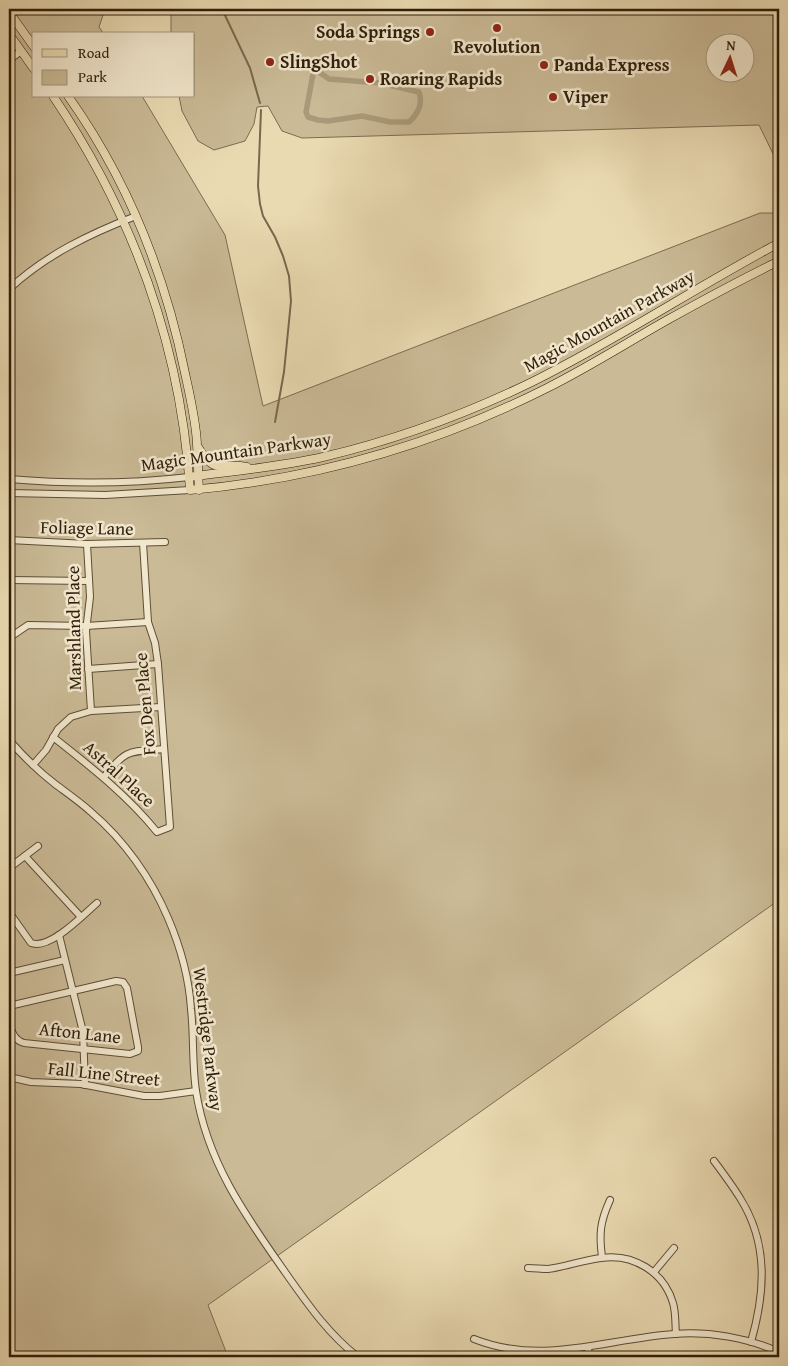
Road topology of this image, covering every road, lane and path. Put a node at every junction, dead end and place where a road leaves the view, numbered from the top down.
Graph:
1 (9, 12) edge
2 (9, 34) edge
3 (32, 44) edge
4 (21, 51) junction
5 (9, 60) edge
6 (32, 66) edge
7 (54, 98) edge
8 (70, 98) edge
9 (136, 216) junction
10 (123, 221) junction
11 (779, 243) edge
12 (779, 261) edge
13 (9, 289) edge
14 (197, 445) junction
15 (253, 468) junction
16 (198, 476) junction
17 (189, 477) junction
18 (9, 479) edge
19 (190, 490) junction
20 (200, 490) junction
21 (9, 493) edge
22 (9, 540) edge
23 (165, 542) dead end
24 (143, 543) junction
25 (87, 544) junction
26 (9, 580) edge
27 (89, 582) junction
28 (148, 622) junction
29 (86, 626) junction
30 (9, 638) edge
31 (158, 664) junction
32 (88, 669) junction
33 (161, 707) junction
34 (91, 711) junction
35 (53, 737) junction
36 (9, 740) edge
37 (164, 749) junction
38 (33, 765) junction
39 (104, 777) junction
40 (164, 829) joint
41 (38, 846) dead end
42 (25, 856) junction
43 (9, 868) edge
44 (97, 903) dead end
45 (9, 912) edge
46 (81, 917) junction
47 (59, 935) junction
48 (65, 960) junction
49 (9, 972) edge
50 (73, 991) junction
51 (9, 1006) edge
52 (9, 1023) edge
53 (85, 1049) junction
54 (9, 1077) edge
55 (84, 1085) junction
56 (196, 1091) junction
57 (714, 1161) dead end
58 (610, 1200) dead end
59 (674, 1248) dead end
60 (602, 1258) junction
61 (528, 1268) dead end
62 (654, 1272) junction
63 (676, 1334) junction
64 (474, 1339) dead end
65 (751, 1342) junction
66 (588, 1347) junction
67 (779, 1352) edge
68 (358, 1357) edge
69 (589, 1357) edge

1 - 3 main road
2 - 4 main road
4 - 5 street
4 - 6 main road
7 - 10 main road
8 - 9 main road
9 - 10 street
9 - 14 main road
10 - 13 street
10 - 17 main road
11 - 15 main road, Magic Mountain Parkway
12 - 20 main road, Magic Mountain Parkway
14 - 15 main road
14 - 16 main road
15 - 16 main road, Magic Mountain Parkway
16 - 17 main road, Magic Mountain Parkway
16 - 20 main road
17 - 18 street, Magic Mountain Parkway
17 - 19 main road
19 - 20 main road, Magic Mountain Parkway
19 - 21 street, Magic Mountain Parkway
22 - 25 street, Foliage Lane
23 - 24 street, Foliage Lane
24 - 25 street, Foliage Lane
24 - 28 street, Fox Den Place
25 - 27 street, Marshland Place
26 - 27 street
27 - 29 street, Marshland Place
28 - 29 street
28 - 31 street, Fox Den Place
29 - 30 street
29 - 32 street, Marshland Place
31 - 32 street
31 - 33 street, Fox Den Place
32 - 34 street, Marshland Place
33 - 34 street
33 - 37 street, Fox Den Place
34 - 35 street
35 - 38 street
35 - 39 street, Astral Place
36 - 38 street, Westridge Parkway
37 - 39 street
37 - 40 street, Fox Den Place
38 - 56 street, Westridge Parkway
39 - 40 street, Astral Place
41 - 42 street
42 - 43 street
42 - 46 street
44 - 46 street
45 - 47 street
46 - 47 street
47 - 48 street
48 - 49 street
48 - 50 street
50 - 51 street
50 - 53 street
50 - 53 street, Afton Lane
52 - 53 street, Afton Lane
53 - 55 street
54 - 55 street, Fall Line Street
55 - 56 street, Fall Line Street
56 - 68 street, Westridge Parkway
57 - 65 street
58 - 60 street
59 - 62 street
60 - 61 street
60 - 62 street
62 - 63 street
63 - 65 street
63 - 66 street
64 - 66 street
65 - 67 street
66 - 69 street

